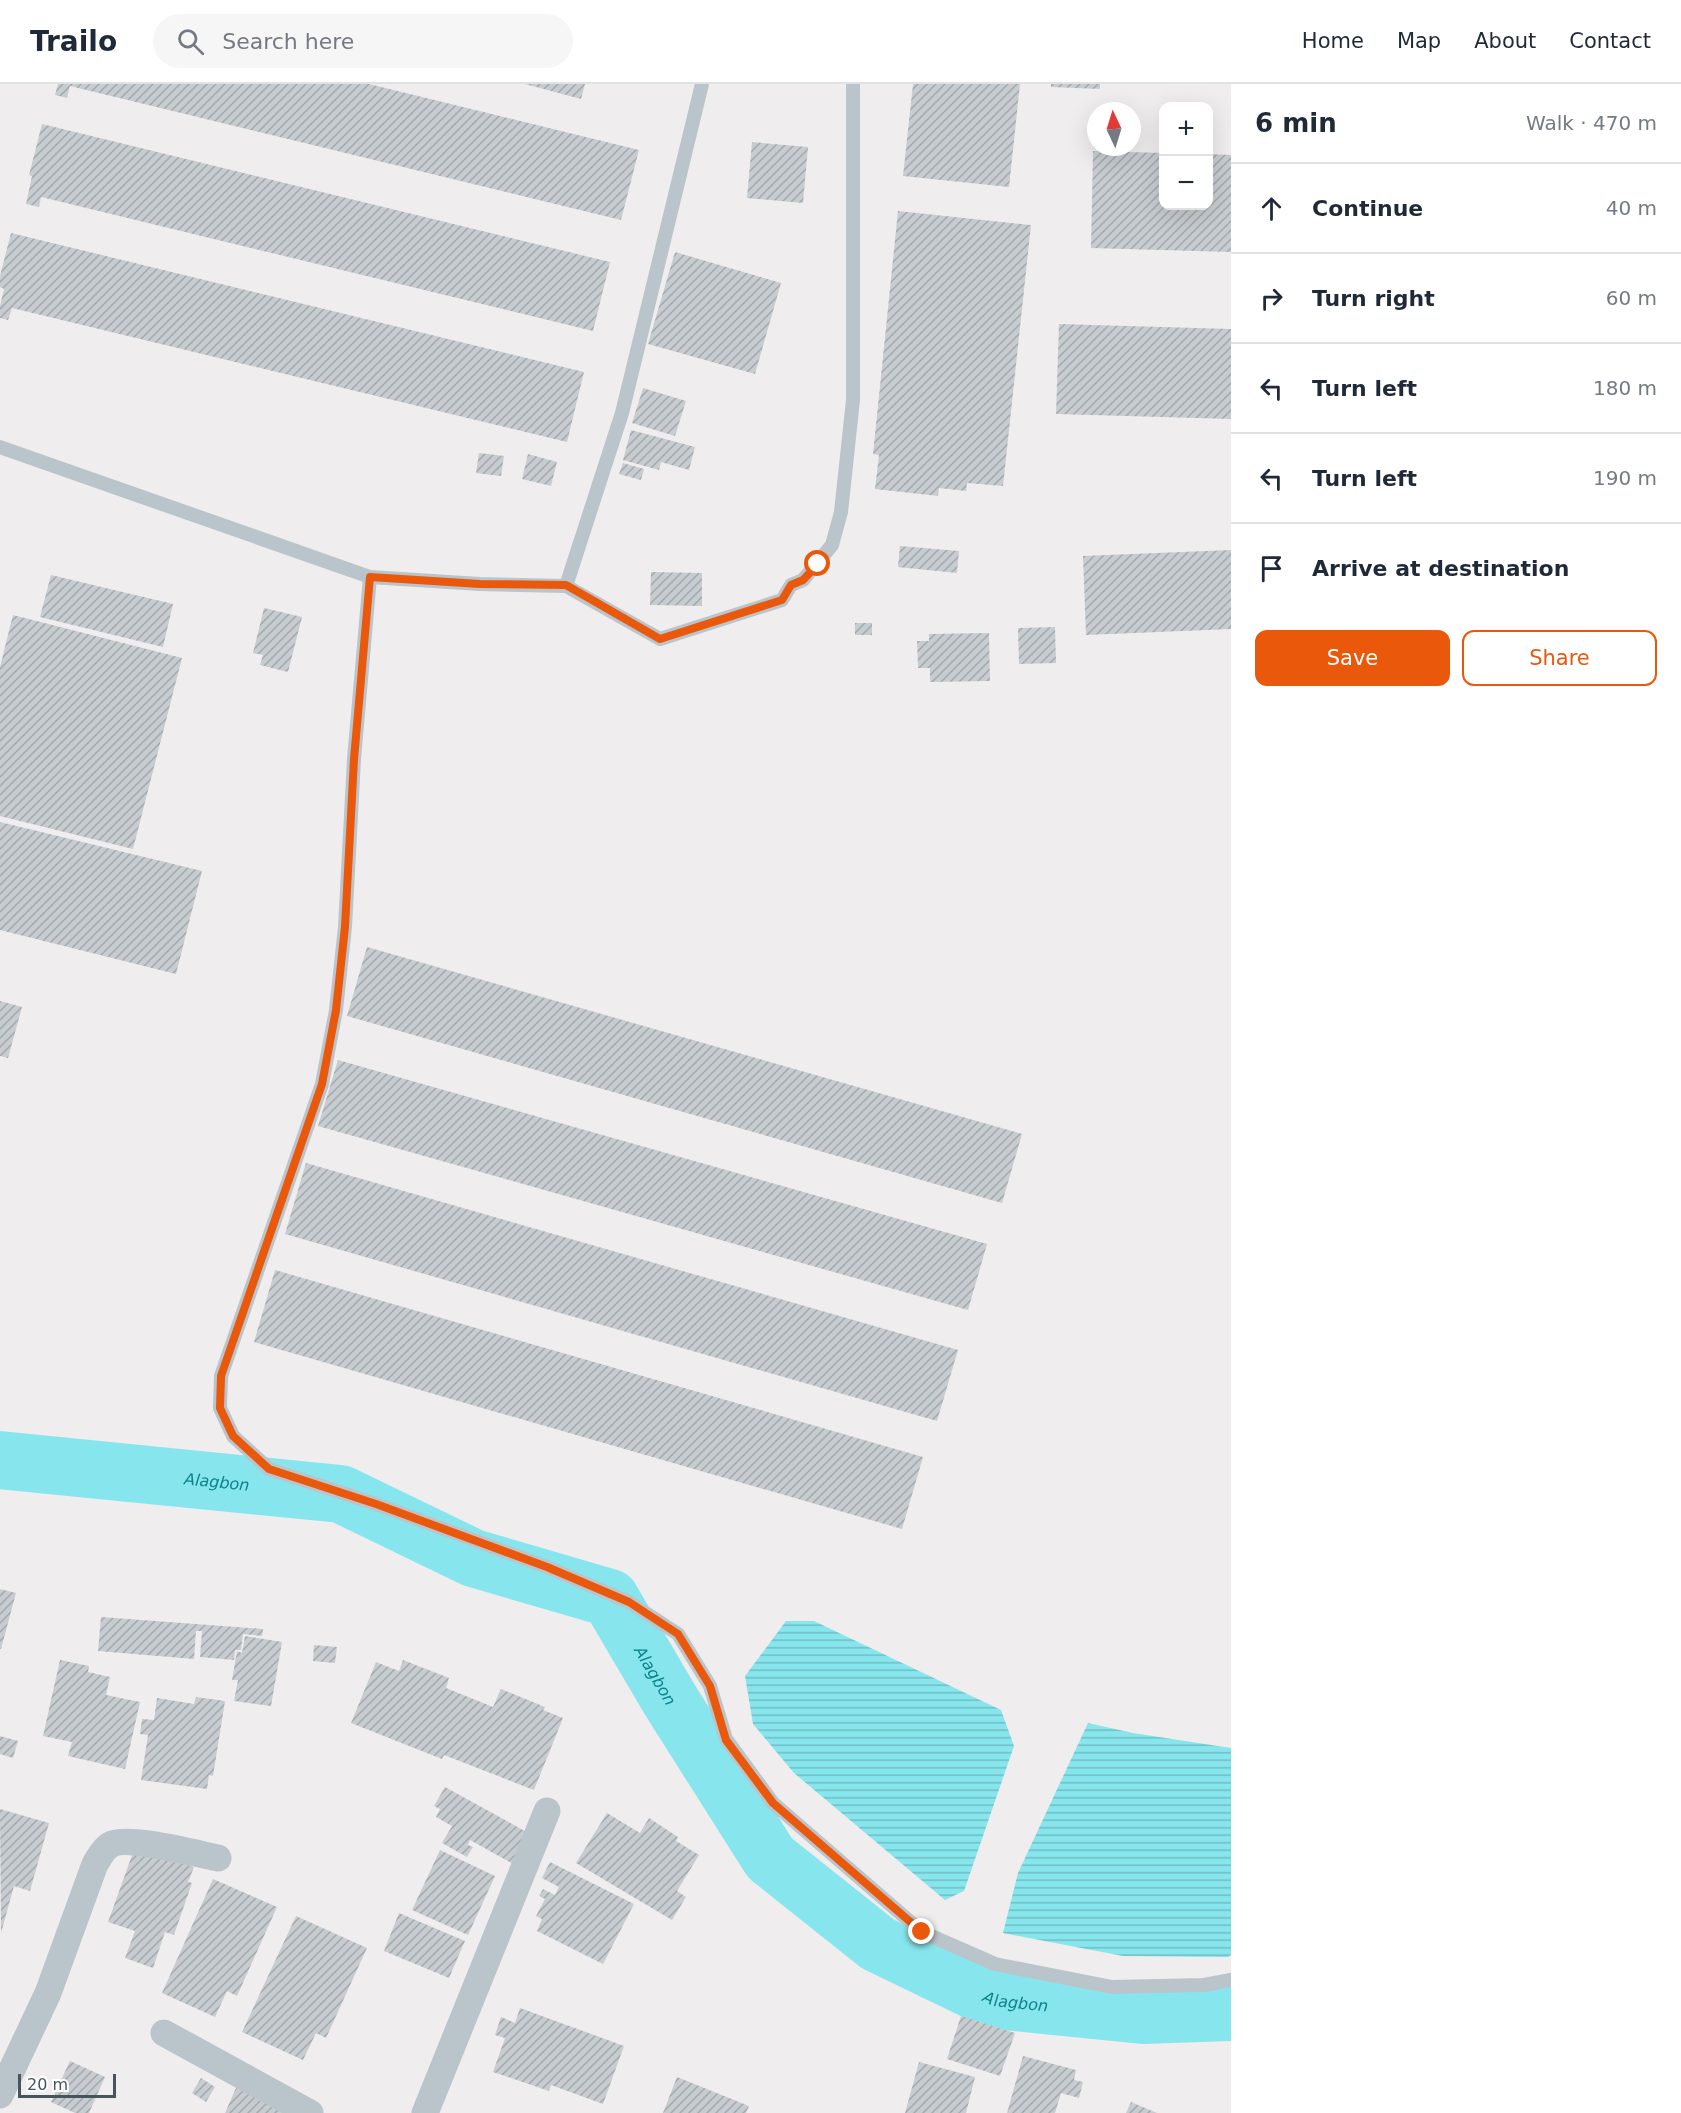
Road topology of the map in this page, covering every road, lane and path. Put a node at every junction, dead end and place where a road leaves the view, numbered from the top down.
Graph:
1 (702, 84) edge
2 (853, 84) edge
3 (0, 447) edge
4 (370, 577) junction
5 (566, 585) junction
6 (547, 1811) dead end
7 (218, 1858) dead end
8 (1231, 1980) edge
9 (164, 2033) dead end
10 (0, 2095) edge
11 (310, 2113) edge
12 (425, 2113) edge

1 - 5 lane
2 - 5 lane
3 - 4 lane
4 - 5 lane
4 - 8 lane
6 - 12 street
7 - 10 street
9 - 11 street

